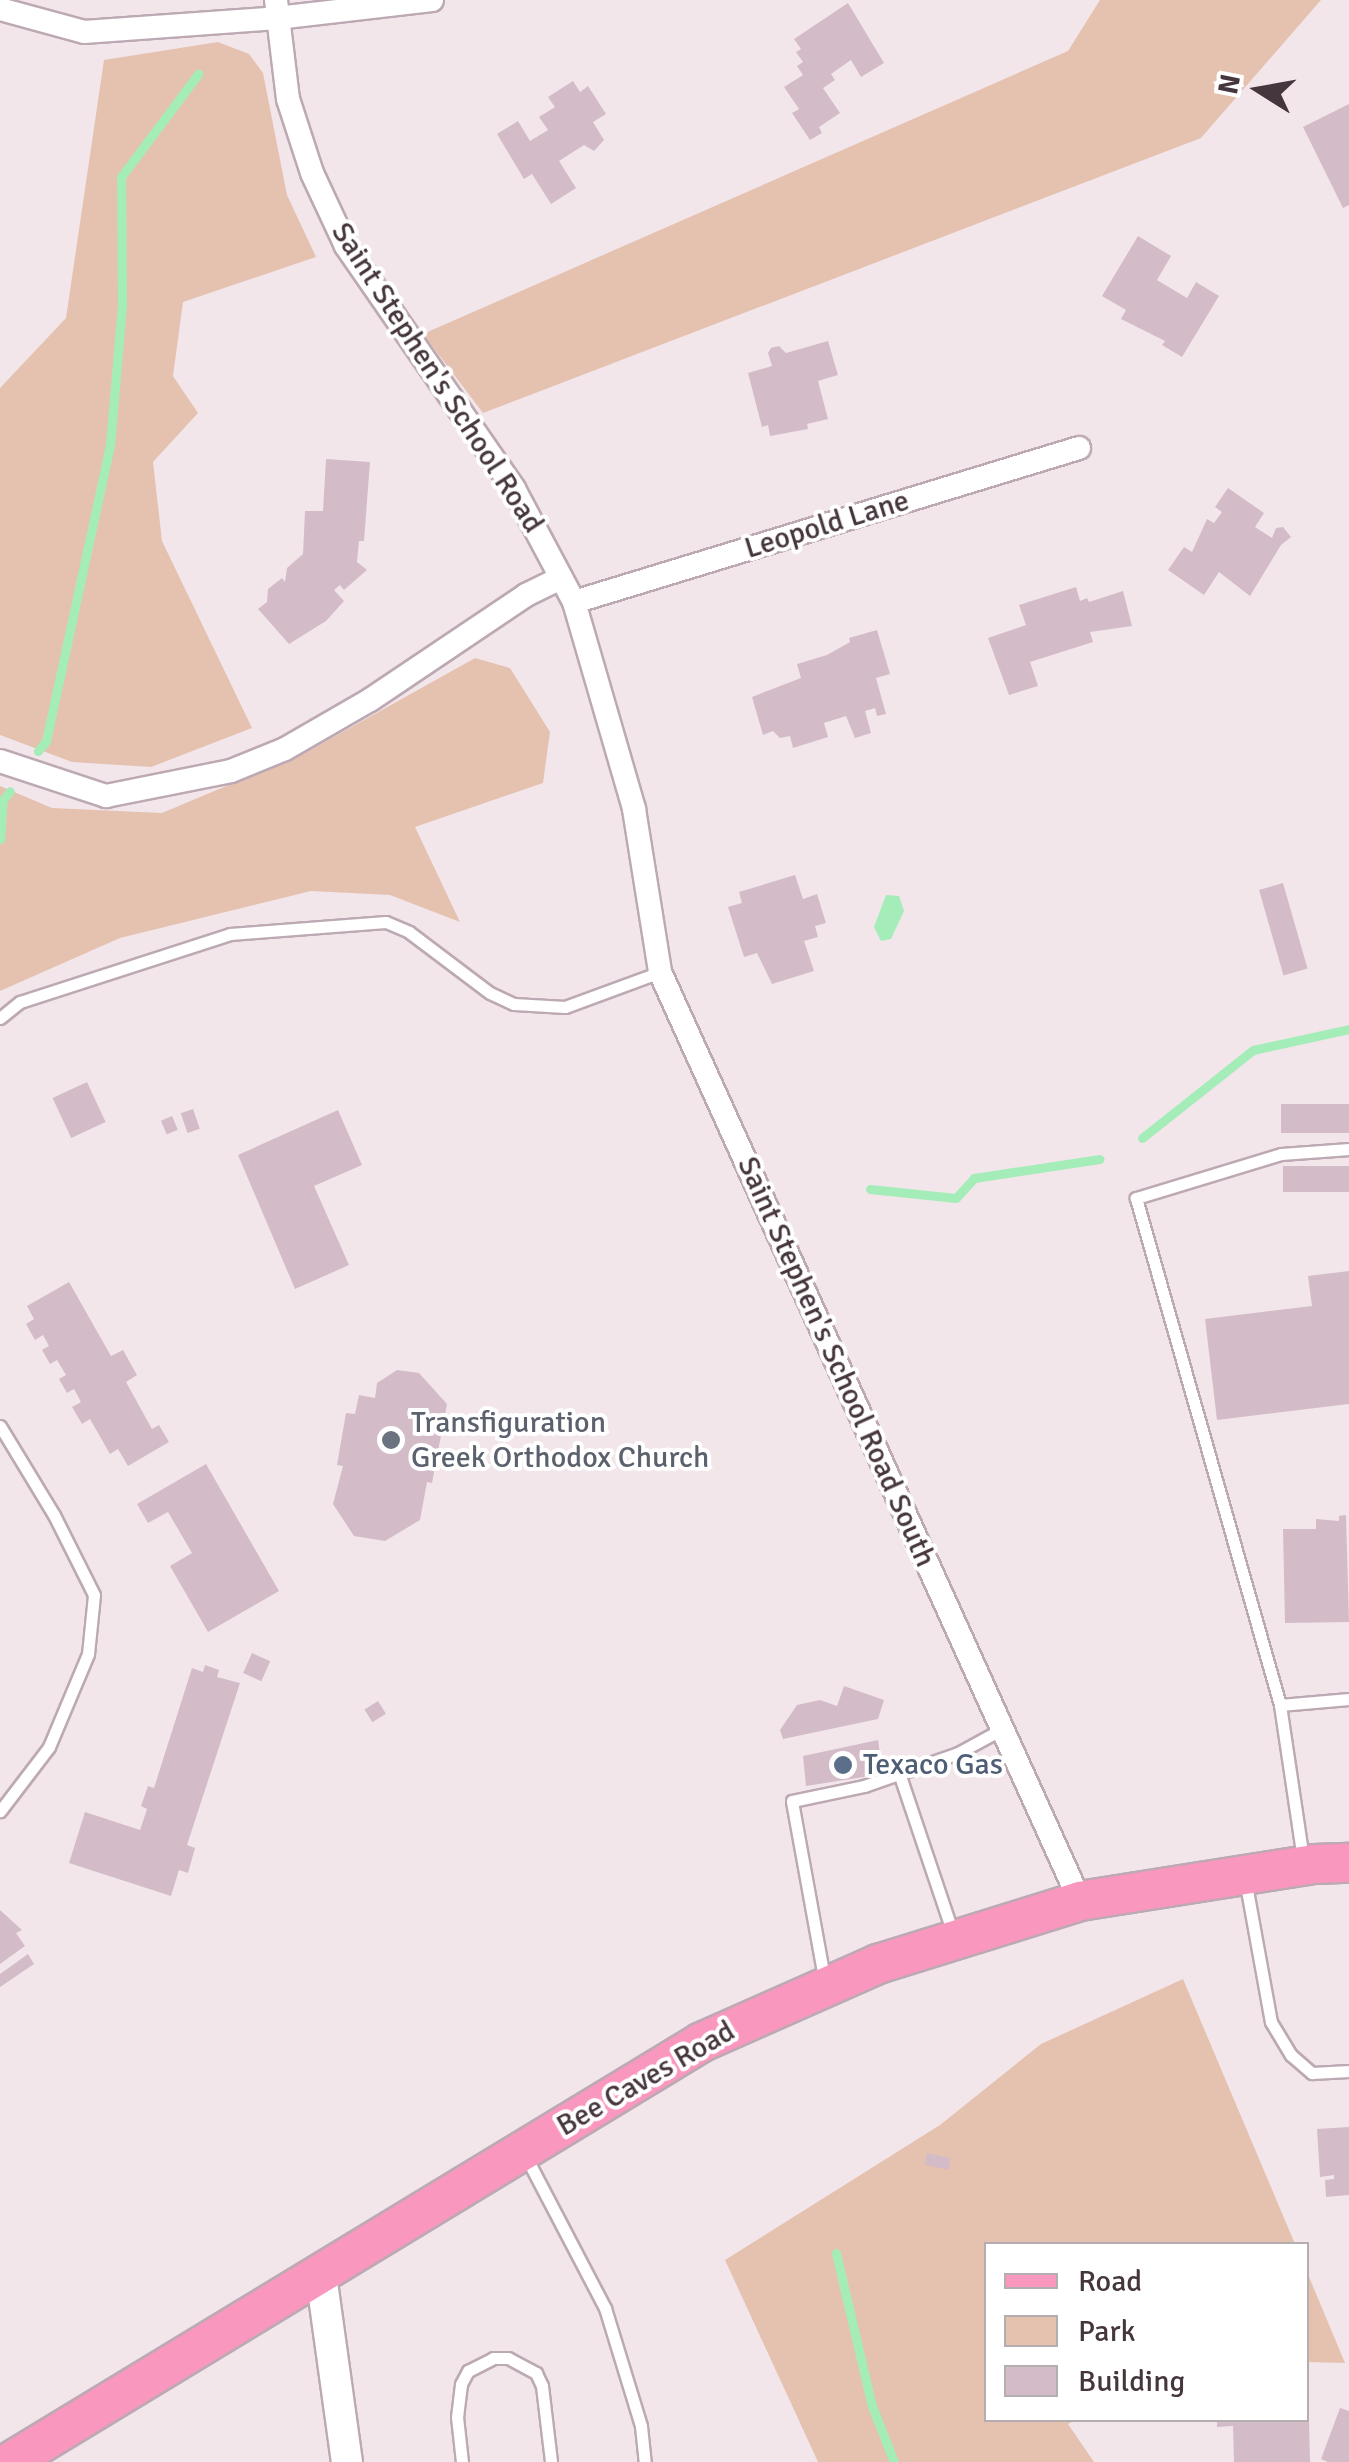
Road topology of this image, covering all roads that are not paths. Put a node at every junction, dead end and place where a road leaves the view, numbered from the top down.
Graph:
1 (432, 0) edge
2 (0, 9) edge
3 (277, 9) edge
4 (1079, 448) dead end
5 (562, 578) junction
6 (574, 602) junction
7 (0, 761) edge
8 (634, 810) joint
9 (660, 972) junction
10 (0, 1018) edge
11 (1349, 1149) edge
12 (0, 1426) edge
13 (1349, 1699) edge
14 (1280, 1705) junction
15 (1002, 1729) junction
16 (899, 1773) junction
17 (0, 1810) edge
18 (1349, 1864) edge
19 (1304, 1865) junction
20 (1244, 1874) junction
21 (1080, 1901) junction
22 (955, 1940) junction
23 (826, 1987) junction
24 (1349, 2070) edge
25 (523, 2151) junction
26 (321, 2276) junction
27 (10, 2462) edge
28 (347, 2462) edge
29 (462, 2462) edge
30 (551, 2462) edge
31 (645, 2462) edge

1 - 3 street
2 - 3 street
3 - 5 street, Saint Stephen's School Road
4 - 6 street, Leopold Lane
5 - 6 street, Saint Stephen's School Road
5 - 7 street
6 - 8 street, Saint Stephen's School Road
8 - 9 street, Saint Stephen's School Road South
9 - 10 lane
9 - 15 street, Saint Stephen's School Road South
11 - 14 lane
12 - 17 lane
13 - 14 lane
14 - 19 lane
15 - 16 lane
15 - 21 street, Saint Stephen's School Road South
16 - 22 lane
16 - 23 lane
18 - 19 main road, Bee Caves Road
19 - 20 main road, Bee Caves Road
20 - 21 main road, Bee Caves Road
20 - 24 lane
21 - 22 main road, Bee Caves Road
22 - 23 main road, Bee Caves Road
23 - 25 main road, Bee Caves Road
25 - 26 main road, Bee Caves Road
25 - 31 lane
26 - 27 main road, Bee Caves Road
26 - 28 street
29 - 30 lane

